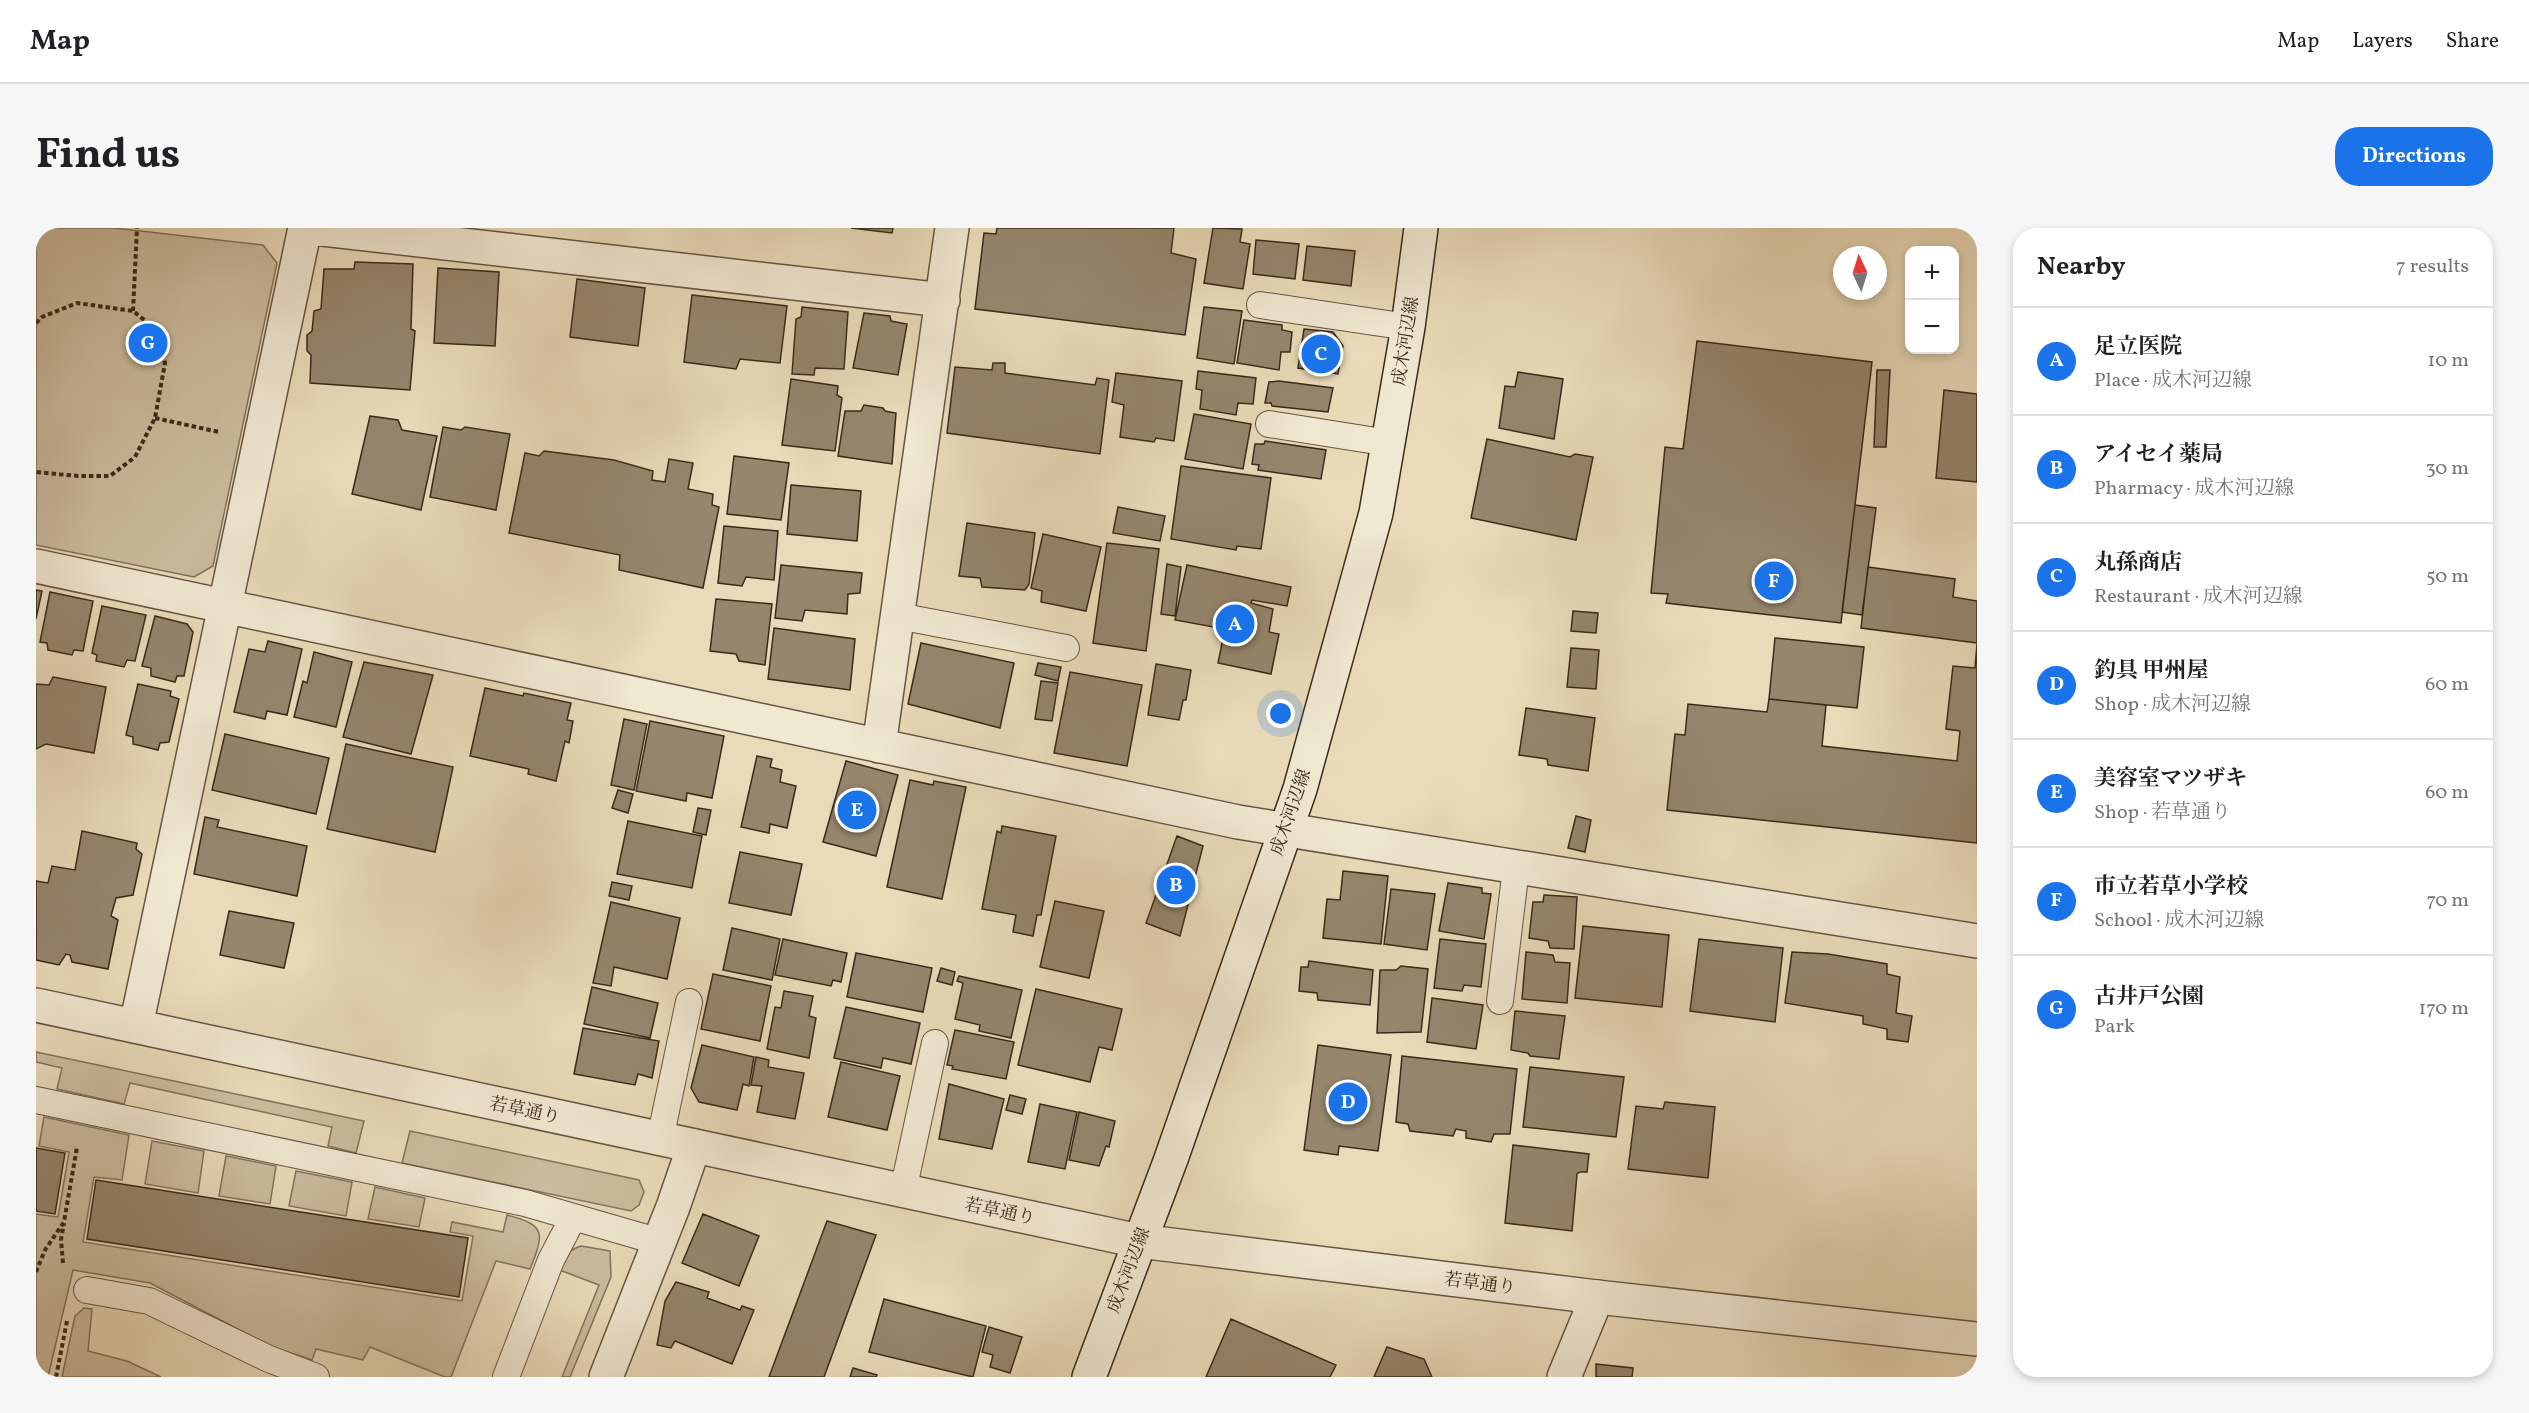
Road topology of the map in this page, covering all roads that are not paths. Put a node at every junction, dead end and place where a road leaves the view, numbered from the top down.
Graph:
1 (305, 228) edge
2 (314, 228) edge
3 (952, 228) edge
4 (1421, 228) edge
5 (943, 300) junction
6 (1260, 305) dead end
7 (1408, 327) junction
8 (1269, 424) dead end
9 (1389, 443) junction
10 (36, 566) edge
11 (226, 606) junction
12 (898, 616) junction
13 (1066, 648) dead end
14 (879, 746) junction
15 (1286, 830) junction
16 (1515, 868) junction
17 (1977, 941) edge
18 (1500, 1001) dead end
19 (689, 1002) dead end
20 (36, 1005) edge
21 (136, 1026) junction
22 (935, 1042) dead end
23 (36, 1100) edge
24 (660, 1139) junction
25 (694, 1146) junction
26 (903, 1191) junction
27 (573, 1218) junction
28 (1139, 1241) junction
29 (660, 1242) junction
30 (87, 1290) road end
31 (1597, 1297) junction
32 (1977, 1339) edge
33 (316, 1377) edge
34 (506, 1377) edge
35 (606, 1377) edge
36 (1089, 1377) edge
37 (1564, 1377) edge

1 - 11 street
2 - 5 street
3 - 5 street
4 - 7 street, 成木河辺線
5 - 12 street
6 - 7 lane
7 - 9 street, 成木河辺線
8 - 9 lane
9 - 15 street, 成木河辺線
10 - 11 street
11 - 14 street
11 - 21 street
12 - 13 lane
12 - 14 street
14 - 15 street
15 - 16 street
15 - 28 street, 成木河辺線
16 - 17 street
16 - 18 lane
19 - 24 lane
20 - 21 street, 若草通り
21 - 24 street, 若草通り
22 - 26 lane
23 - 27 lane
24 - 25 street, 若草通り
25 - 26 street, 若草通り
25 - 29 street
26 - 28 street, 若草通り
27 - 29 lane
27 - 34 lane
28 - 31 street, 若草通り
28 - 36 street, 成木河辺線
29 - 35 street
30 - 33 lane
31 - 32 street, 若草通り
31 - 37 street

